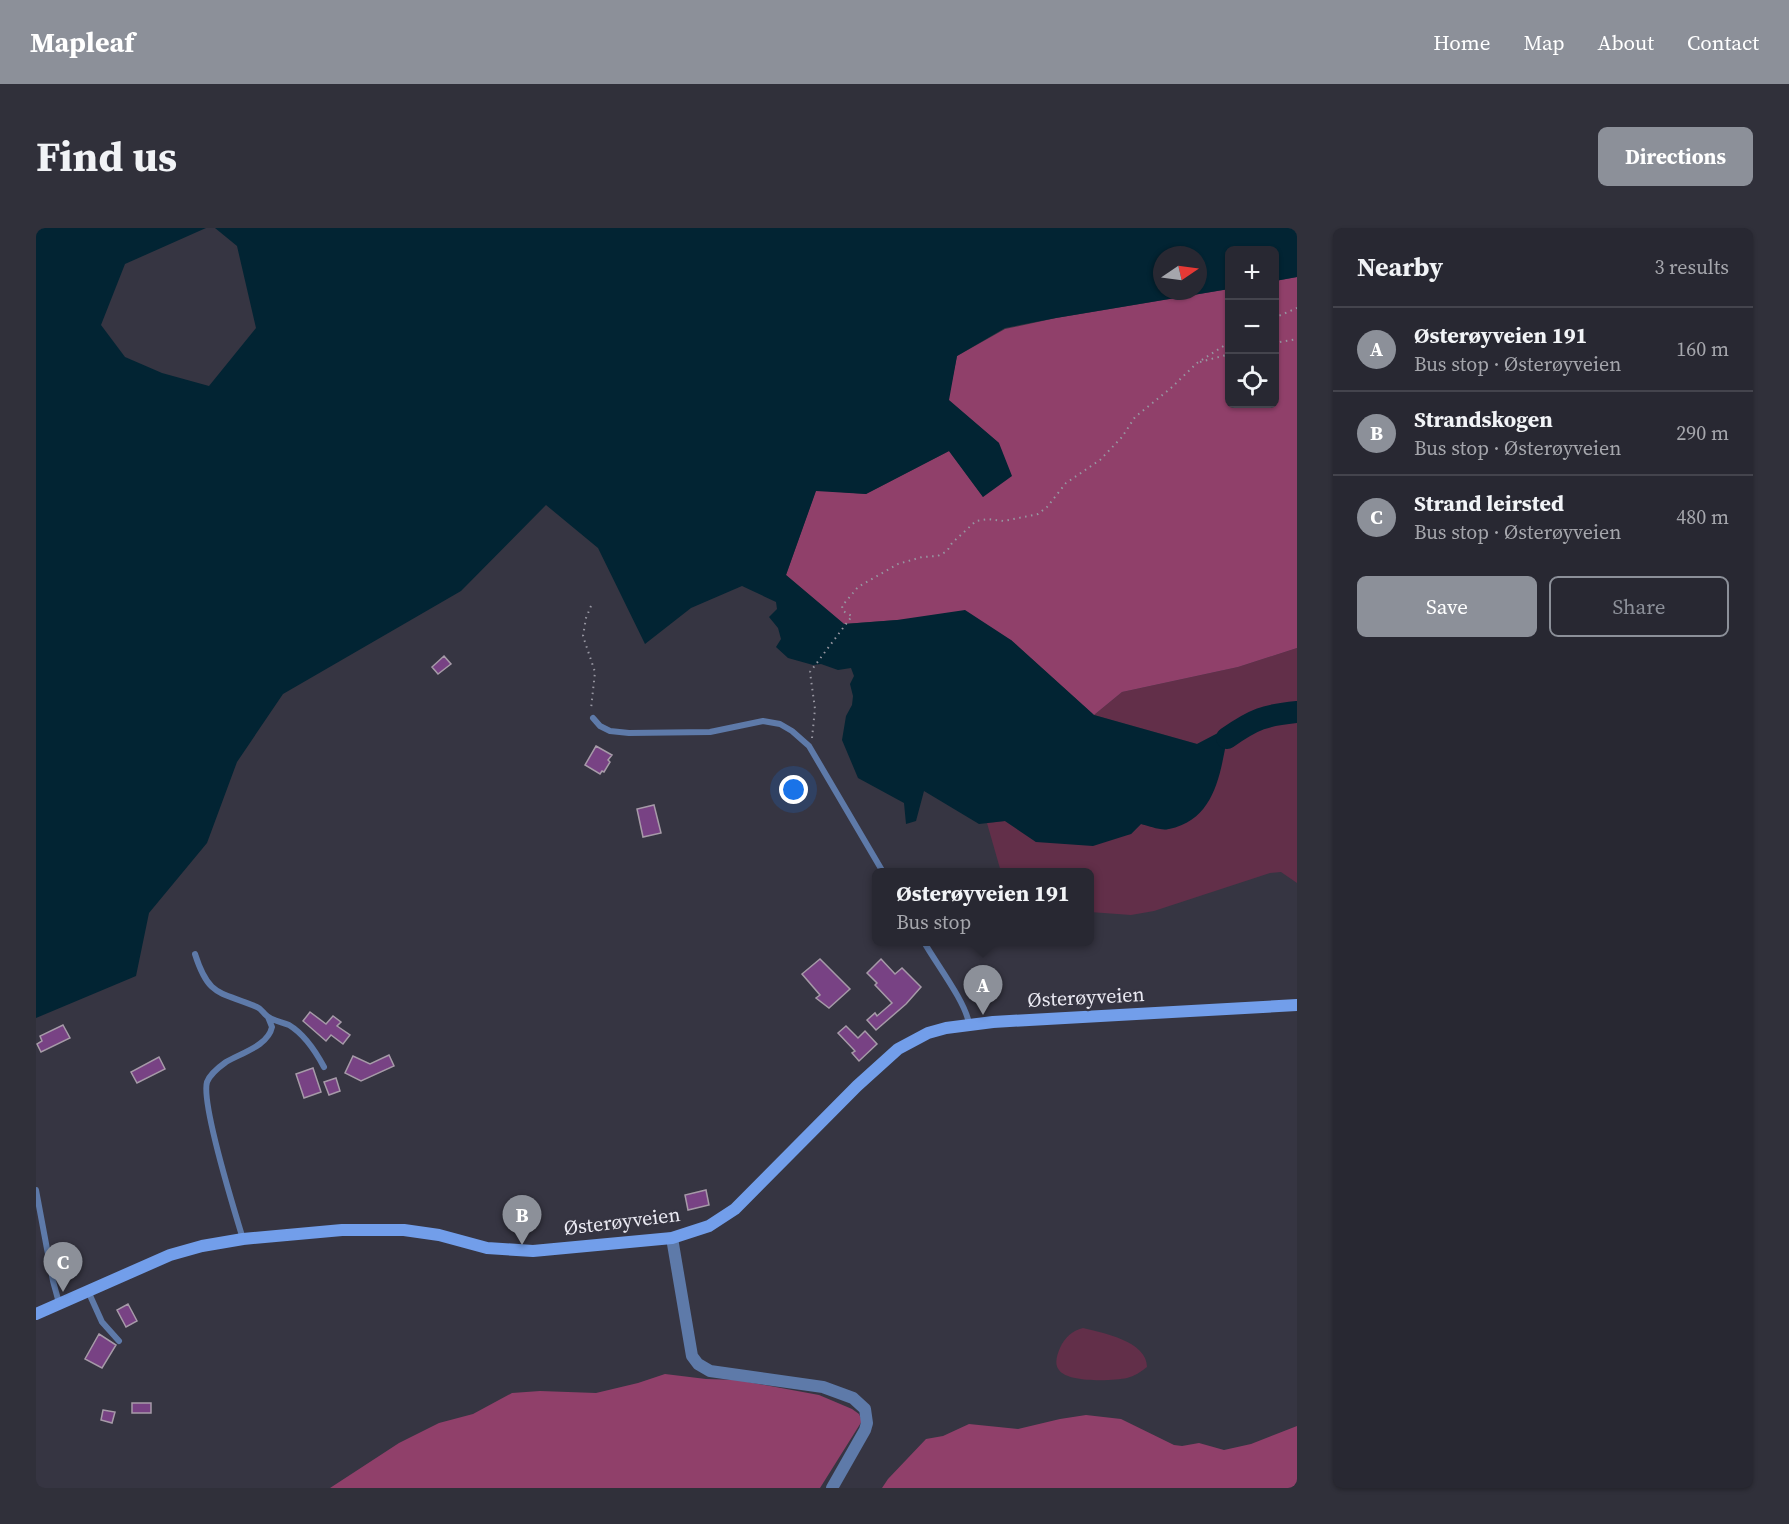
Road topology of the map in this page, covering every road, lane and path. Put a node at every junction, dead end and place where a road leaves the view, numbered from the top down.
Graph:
1 (1297, 308) edge
2 (1279, 316) edge
3 (1297, 339) edge
4 (1279, 342) edge
5 (1225, 345) edge
6 (1225, 355) edge
7 (1197, 363) junction
8 (591, 606) dead end
9 (593, 718) joint
10 (808, 746) junction
11 (880, 868) edge
12 (926, 946) edge
13 (195, 954) dead end
14 (1297, 1005) edge
15 (268, 1017) junction
16 (969, 1024) junction
17 (324, 1067) dead end
18 (36, 1190) edge
19 (672, 1238) junction
20 (243, 1239) junction
21 (88, 1290) junction
22 (59, 1303) junction
23 (36, 1314) edge
24 (119, 1341) dead end
25 (832, 1488) edge

1 - 2 path
3 - 4 path
5 - 7 path
6 - 7 path
7 - 10 path
8 - 9 path
9 - 10 lane
10 - 11 lane
12 - 16 lane
13 - 15 lane
14 - 16 main road, Østerøyveien
15 - 17 lane
15 - 20 lane
16 - 19 main road, Østerøyveien
18 - 22 lane
19 - 20 main road, Østerøyveien
19 - 25 street
20 - 21 main road, Østerøyveien
21 - 22 main road, Østerøyveien
21 - 24 lane
22 - 23 main road, Østerøyveien

